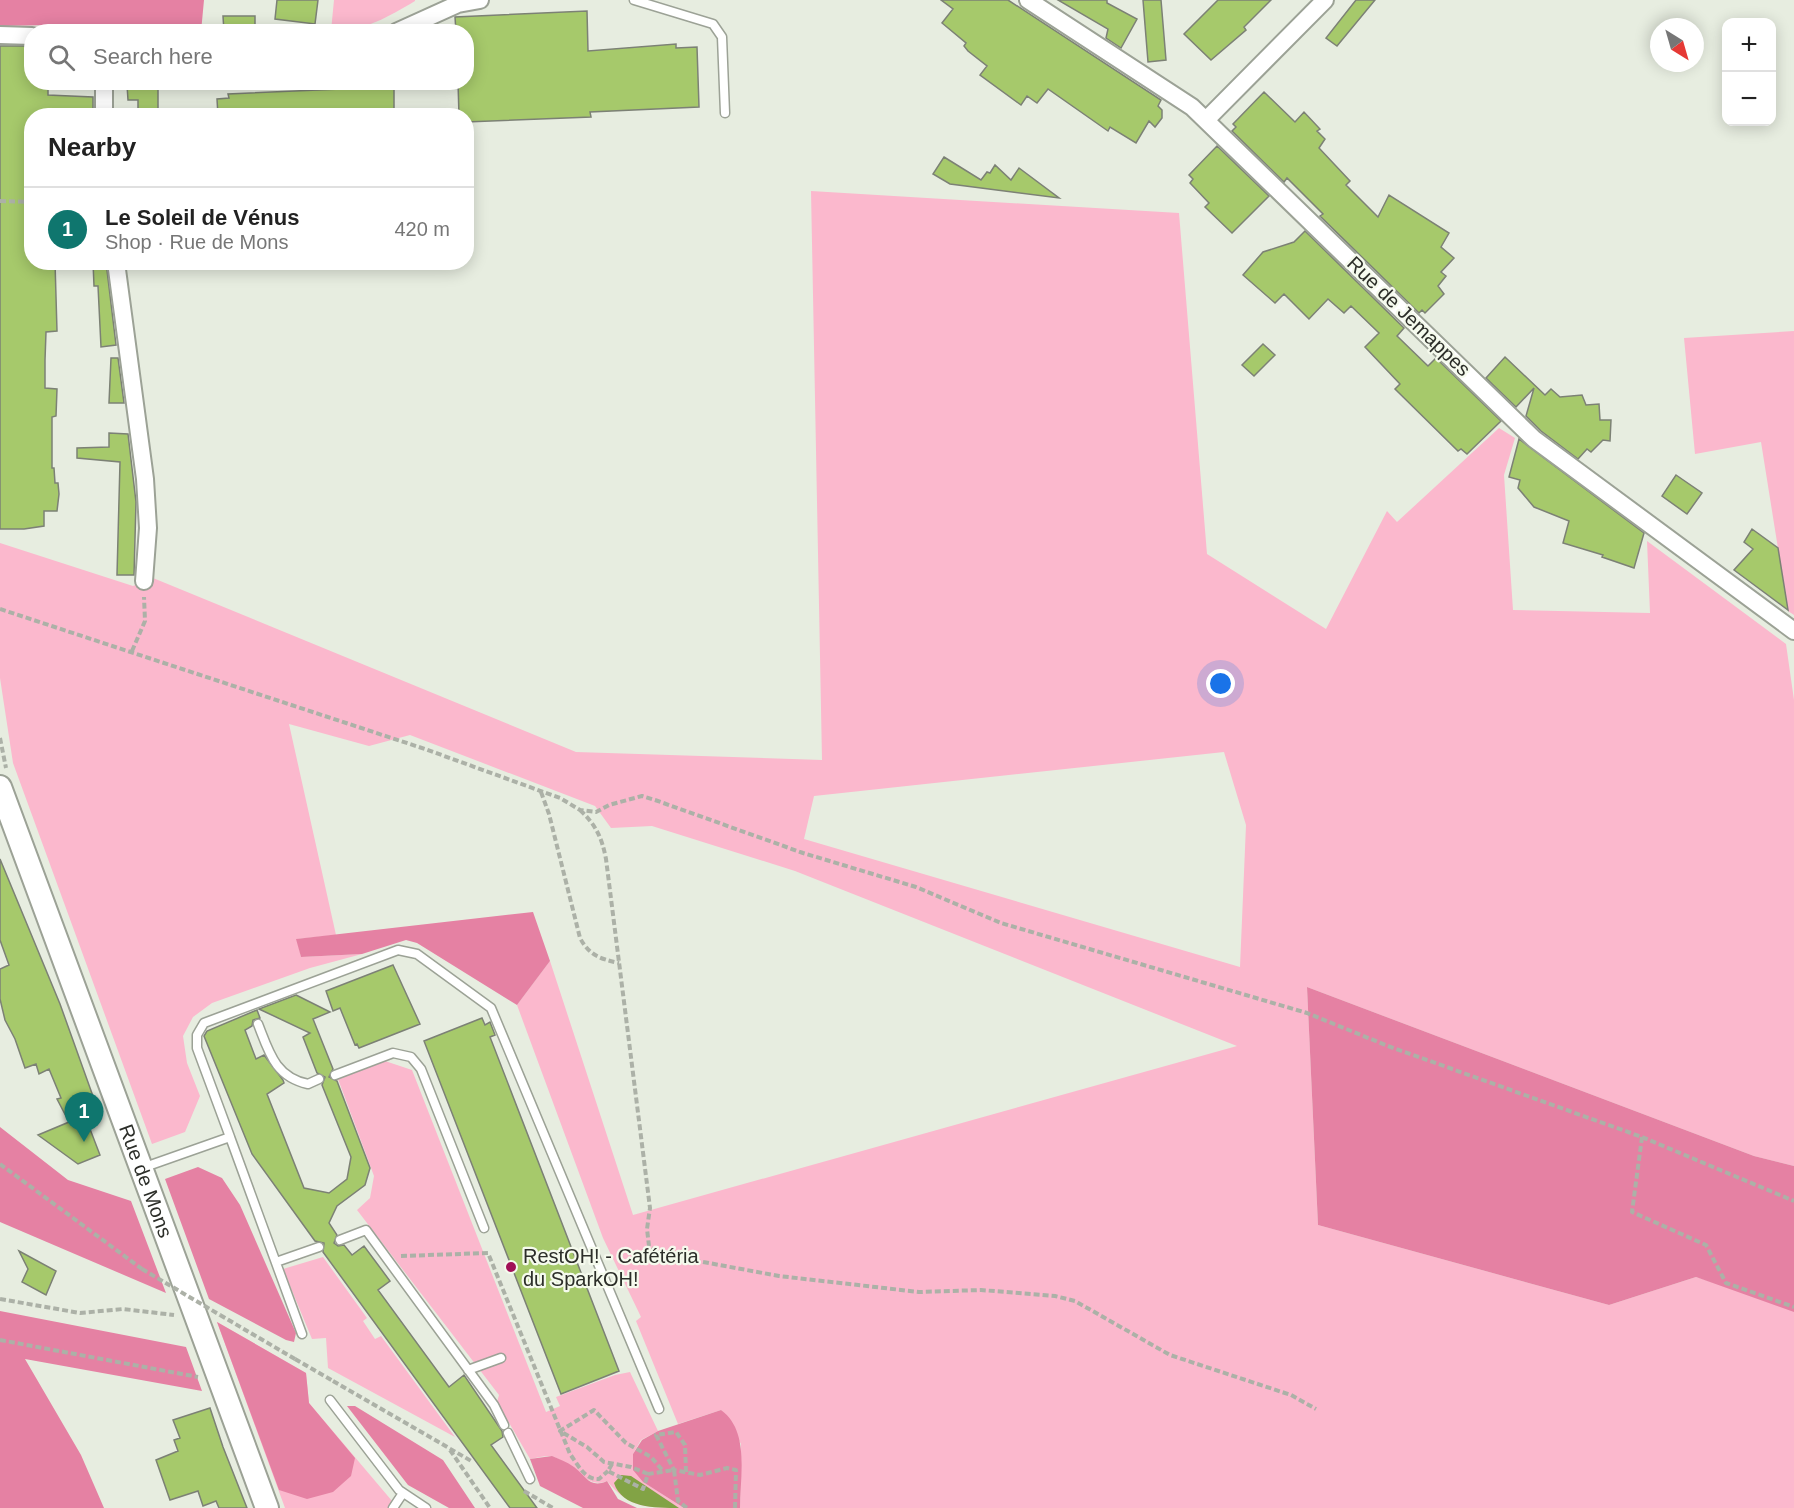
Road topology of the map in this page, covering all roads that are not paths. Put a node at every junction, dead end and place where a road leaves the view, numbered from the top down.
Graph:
1 (480, 0) edge
2 (634, 0) edge
3 (1028, 0) edge
4 (1325, 0) edge
5 (414, 24) edge
6 (0, 35) edge
7 (24, 36) edge
8 (104, 90) edge
9 (104, 108) edge
10 (725, 113) dead end
11 (1206, 120) junction
12 (117, 270) edge
13 (144, 581) road end
14 (1794, 631) edge
15 (0, 787) edge
16 (258, 1024) dead end
17 (335, 1076) dead end
18 (320, 1079) dead end
19 (230, 1137) junction
20 (142, 1168) junction
21 (484, 1228) dead end
22 (340, 1240) dead end
23 (319, 1247) dead end
24 (276, 1262) junction
25 (302, 1334) dead end
26 (501, 1358) dead end
27 (468, 1370) junction
28 (330, 1400) dead end
29 (659, 1409) dead end
30 (530, 1479) dead end
31 (403, 1493) junction
32 (267, 1508) edge
33 (393, 1508) edge
34 (426, 1508) edge

1 - 5 street
2 - 10 lane
3 - 11 street, Rue de Jemappes
4 - 11 street
6 - 7 street
8 - 9 street
11 - 14 street, Rue de Jemappes
12 - 13 street
15 - 20 main road, Rue de Mons
16 - 18 lane
17 - 21 lane
19 - 20 lane
19 - 24 lane
19 - 29 lane
20 - 32 main road, Rue de Mons
22 - 27 lane
23 - 24 lane
24 - 25 lane
26 - 27 lane
27 - 30 lane
28 - 31 lane
31 - 33 lane
31 - 34 lane

